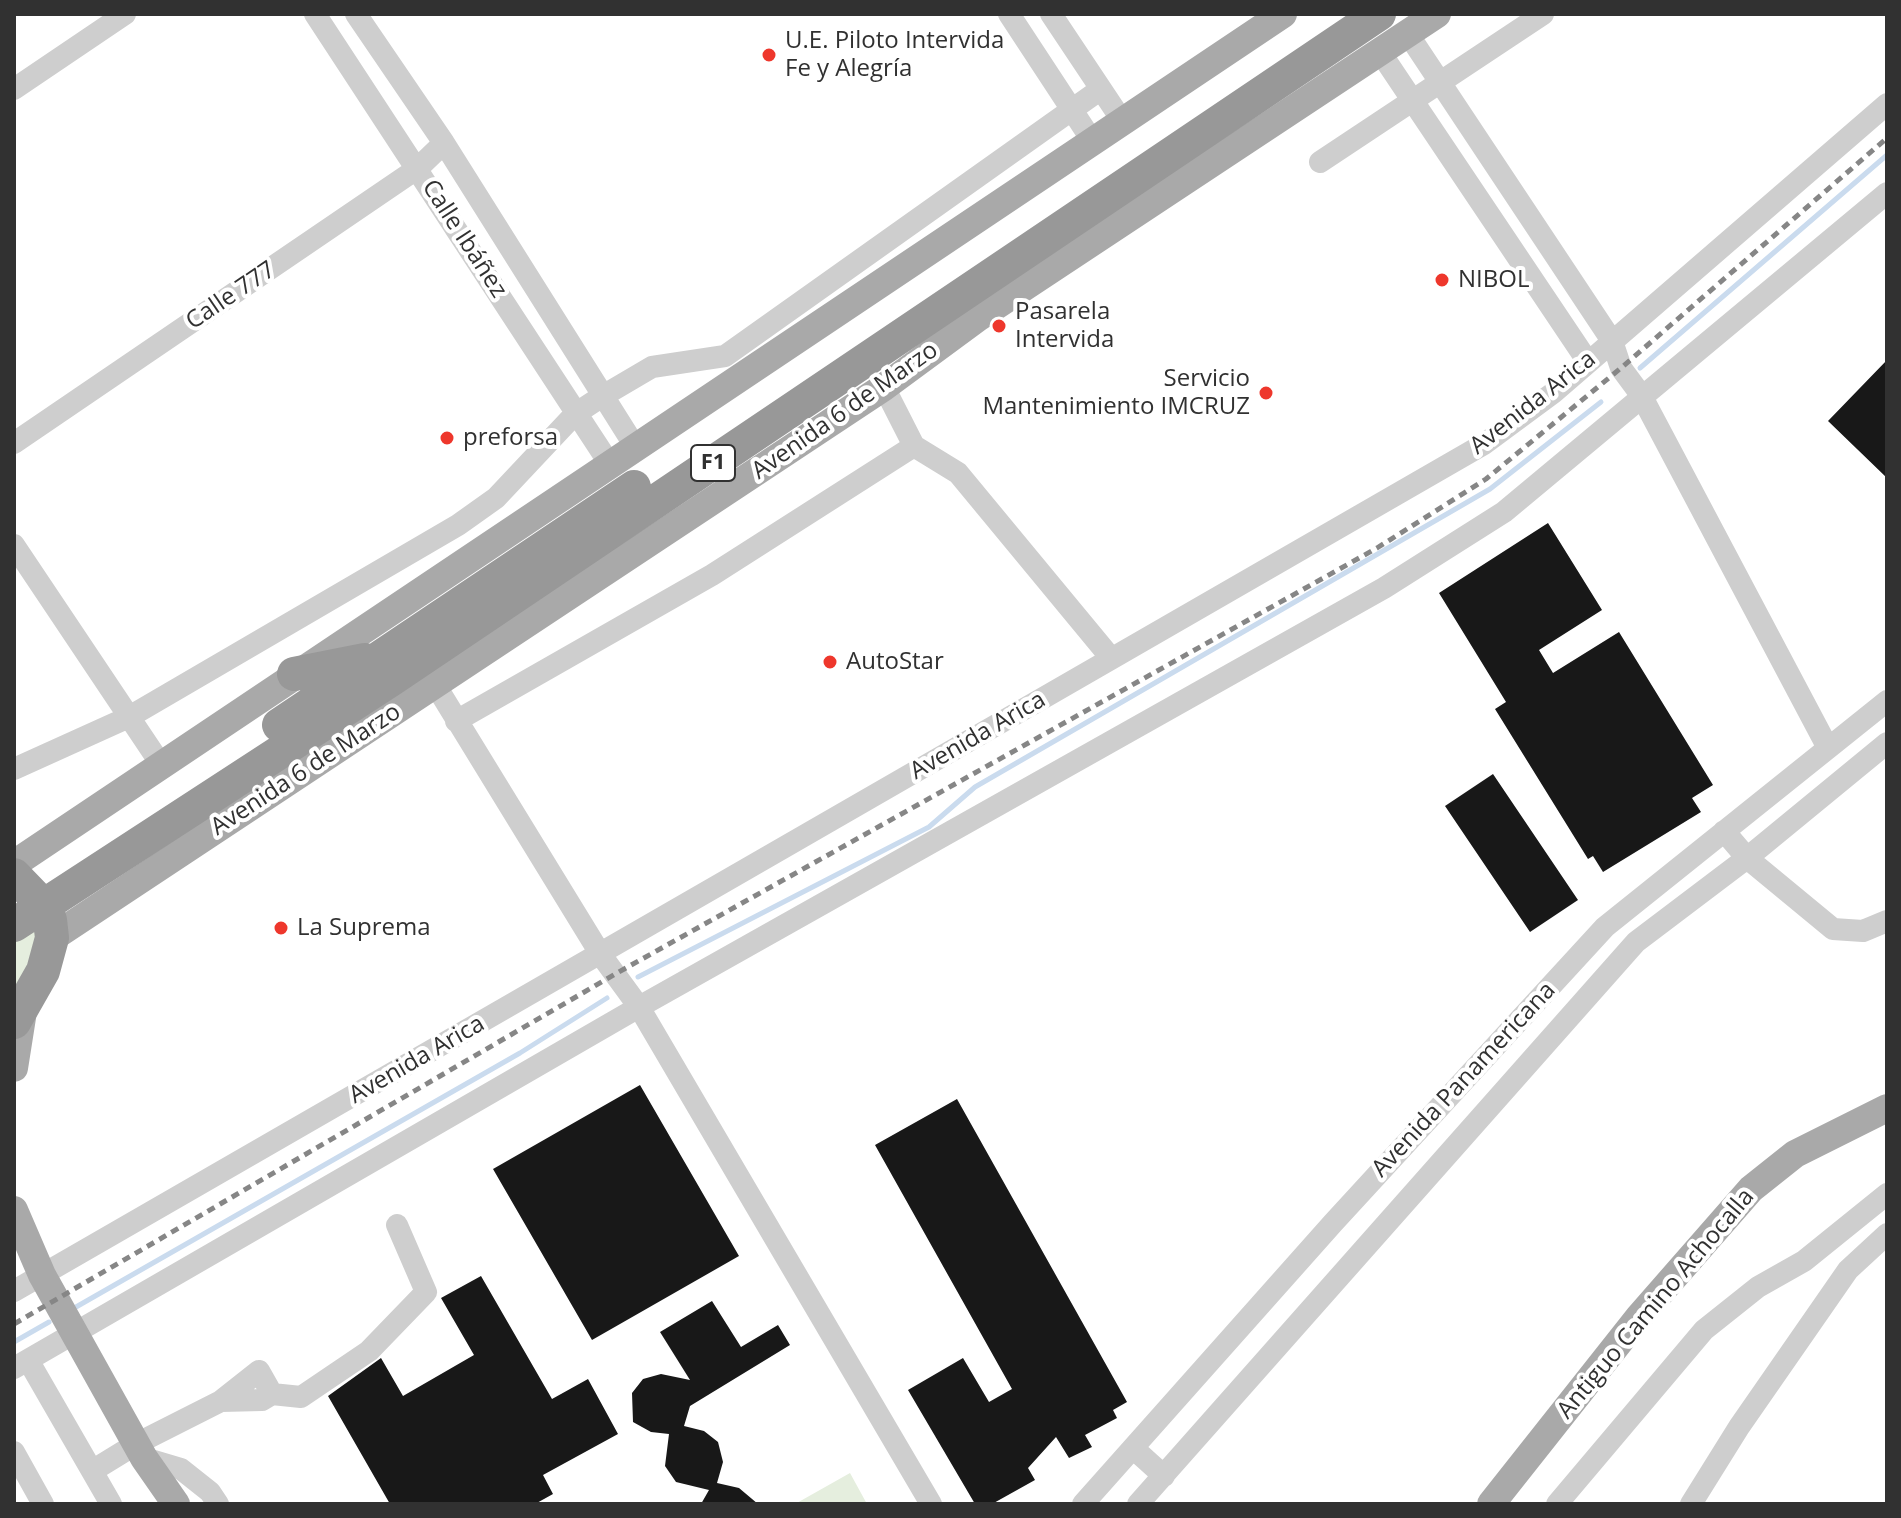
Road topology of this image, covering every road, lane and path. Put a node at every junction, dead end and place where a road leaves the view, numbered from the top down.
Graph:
1 (125, 14) edge
2 (315, 14) edge
3 (356, 14) edge
4 (1009, 14) edge
5 (1051, 14) edge
6 (1283, 14) edge
7 (1343, 14) edge
8 (1379, 14) edge
9 (1437, 14) edge
10 (1543, 14) edge
11 (1408, 34) junction
12 (1380, 52) junction
13 (1442, 82) junction
14 (14, 89) edge
15 (1101, 89) junction
16 (1413, 101) junction
17 (1887, 104) edge
18 (1071, 109) junction
19 (1123, 122) junction
20 (1093, 142) junction
21 (444, 143) junction
22 (1320, 162) dead end
23 (418, 168) junction
24 (1887, 193) edge
25 (1612, 341) junction
26 (1588, 362) junction
27 (884, 387) junction
28 (1641, 395) junction
29 (601, 397) junction
30 (575, 414) junction
31 (14, 443) edge
32 (914, 446) junction
33 (636, 448) junction
34 (611, 466) junction
35 (14, 545) edge
36 (381, 657) junction
37 (1111, 658) junction
38 (294, 674) junction
39 (436, 686) junction
40 (1887, 701) edge
41 (129, 717) junction
42 (456, 721) junction
43 (1887, 743) edge
44 (1828, 748) junction
45 (162, 766) junction
46 (14, 769) edge
47 (1724, 831) junction
48 (1747, 858) junction
49 (23, 887) edge
50 (1614, 920) junction
51 (1887, 921) edge
52 (14, 925) edge
53 (52, 938) junction
54 (1636, 942) junction
55 (601, 955) junction
56 (639, 1007) junction
57 (18, 1017) edge
58 (1511, 1029) junction
59 (1538, 1052) junction
60 (14, 1068) edge
61 (1887, 1108) edge
62 (1418, 1131) junction
63 (1447, 1156) junction
64 (1887, 1194) edge
65 (14, 1210) edge
66 (1333, 1223) junction
67 (397, 1225) dead end
68 (1887, 1234) edge
69 (14, 1244) edge
70 (1361, 1248) junction
71 (42, 1275) junction
72 (14, 1291) edge
73 (1254, 1312) junction
74 (75, 1333) junction
75 (1283, 1338) junction
76 (21, 1364) edge
77 (1133, 1448) junction
78 (140, 1451) junction
79 (14, 1452) edge
80 (92, 1471) junction
81 (1164, 1476) junction
82 (43, 1504) edge
83 (111, 1504) edge
84 (161, 1504) edge
85 (176, 1504) edge
86 (218, 1504) edge
87 (931, 1504) edge
88 (1083, 1504) edge
89 (1138, 1504) edge
90 (1491, 1504) edge
91 (1557, 1504) edge
92 (1691, 1504) edge

1 - 14 street
2 - 23 street, Calle Ibáñez
3 - 21 street, Calle Ibáñez
4 - 18 street
5 - 15 street
6 - 19 main road, Avenida 6 de Marzo
7 - 36 highway, Avenida 6 de Marzo / F1
8 - 49 highway, Avenida 6 de Marzo / F1
9 - 11 main road, Avenida 6 de Marzo
10 - 13 street
11 - 12 main road, Avenida 6 de Marzo
11 - 13 street
12 - 16 street
12 - 27 main road, Avenida 6 de Marzo
13 - 16 street
13 - 25 street
15 - 18 street
15 - 19 street
16 - 22 street
16 - 26 street
17 - 25 street, Avenida Arica
18 - 20 street
18 - 29 street
19 - 20 main road, Avenida 6 de Marzo
20 - 33 main road, Avenida 6 de Marzo
21 - 23 street, Calle 777
21 - 29 street, Calle Ibáñez
23 - 30 street, Calle Ibáñez
23 - 31 street, Calle 777
24 - 28 street
25 - 26 street, Avenida Arica
25 - 28 street
26 - 37 street, Avenida Arica
27 - 32 street
27 - 39 main road, Avenida 6 de Marzo
28 - 44 street
28 - 56 street
29 - 30 street
29 - 33 street, Calle Ibáñez
30 - 34 street, Calle Ibáñez
30 - 41 street
32 - 37 street
32 - 42 street
33 - 34 main road, Avenida 6 de Marzo
34 - 38 main road, Avenida 6 de Marzo
35 - 41 street
36 - 38 highway
36 - 49 highway, Avenida 6 de Marzo / F1
37 - 55 street, Avenida Arica
38 - 45 main road, Avenida 6 de Marzo
39 - 42 street
39 - 53 main road, Avenida 6 de Marzo
40 - 44 street, Avenida Panamericana
41 - 45 street
41 - 46 street
42 - 55 street
43 - 48 street, Avenida Panamericana
44 - 47 street, Avenida Panamericana
45 - 49 main road, Avenida 6 de Marzo
47 - 48 street
47 - 50 street, Avenida Panamericana
48 - 51 street
48 - 54 street, Avenida Panamericana
49 - 52 highway, Avenida 6 de Marzo / F1
49 - 53 highway
50 - 54 street
50 - 58 street, Avenida Panamericana
53 - 57 highway
54 - 59 street, Avenida Panamericana
55 - 56 street
55 - 71 street, Avenida Arica
56 - 74 street
56 - 87 street
57 - 60 main road
58 - 59 street
58 - 62 street, Avenida Panamericana
59 - 63 street, Avenida Panamericana
61 - 90 main road, Antiguo Camino Achocalla
62 - 63 street
62 - 66 street, Avenida Panamericana
63 - 70 street, Avenida Panamericana
64 - 91 street
65 - 71 main road
66 - 70 street
66 - 73 street, Avenida Panamericana
67 - 78 street
68 - 92 street
69 - 71 main road
70 - 75 street, Avenida Panamericana
71 - 72 street, Avenida Arica
71 - 74 main road
73 - 75 street
73 - 77 street, Avenida Panamericana
74 - 76 street
74 - 78 main road
75 - 81 street, Avenida Panamericana
76 - 80 street
77 - 81 street
77 - 88 street, Avenida Panamericana
78 - 80 street
78 - 84 main road
78 - 85 main road
78 - 86 street
79 - 82 street
80 - 83 street
81 - 89 street, Avenida Panamericana

